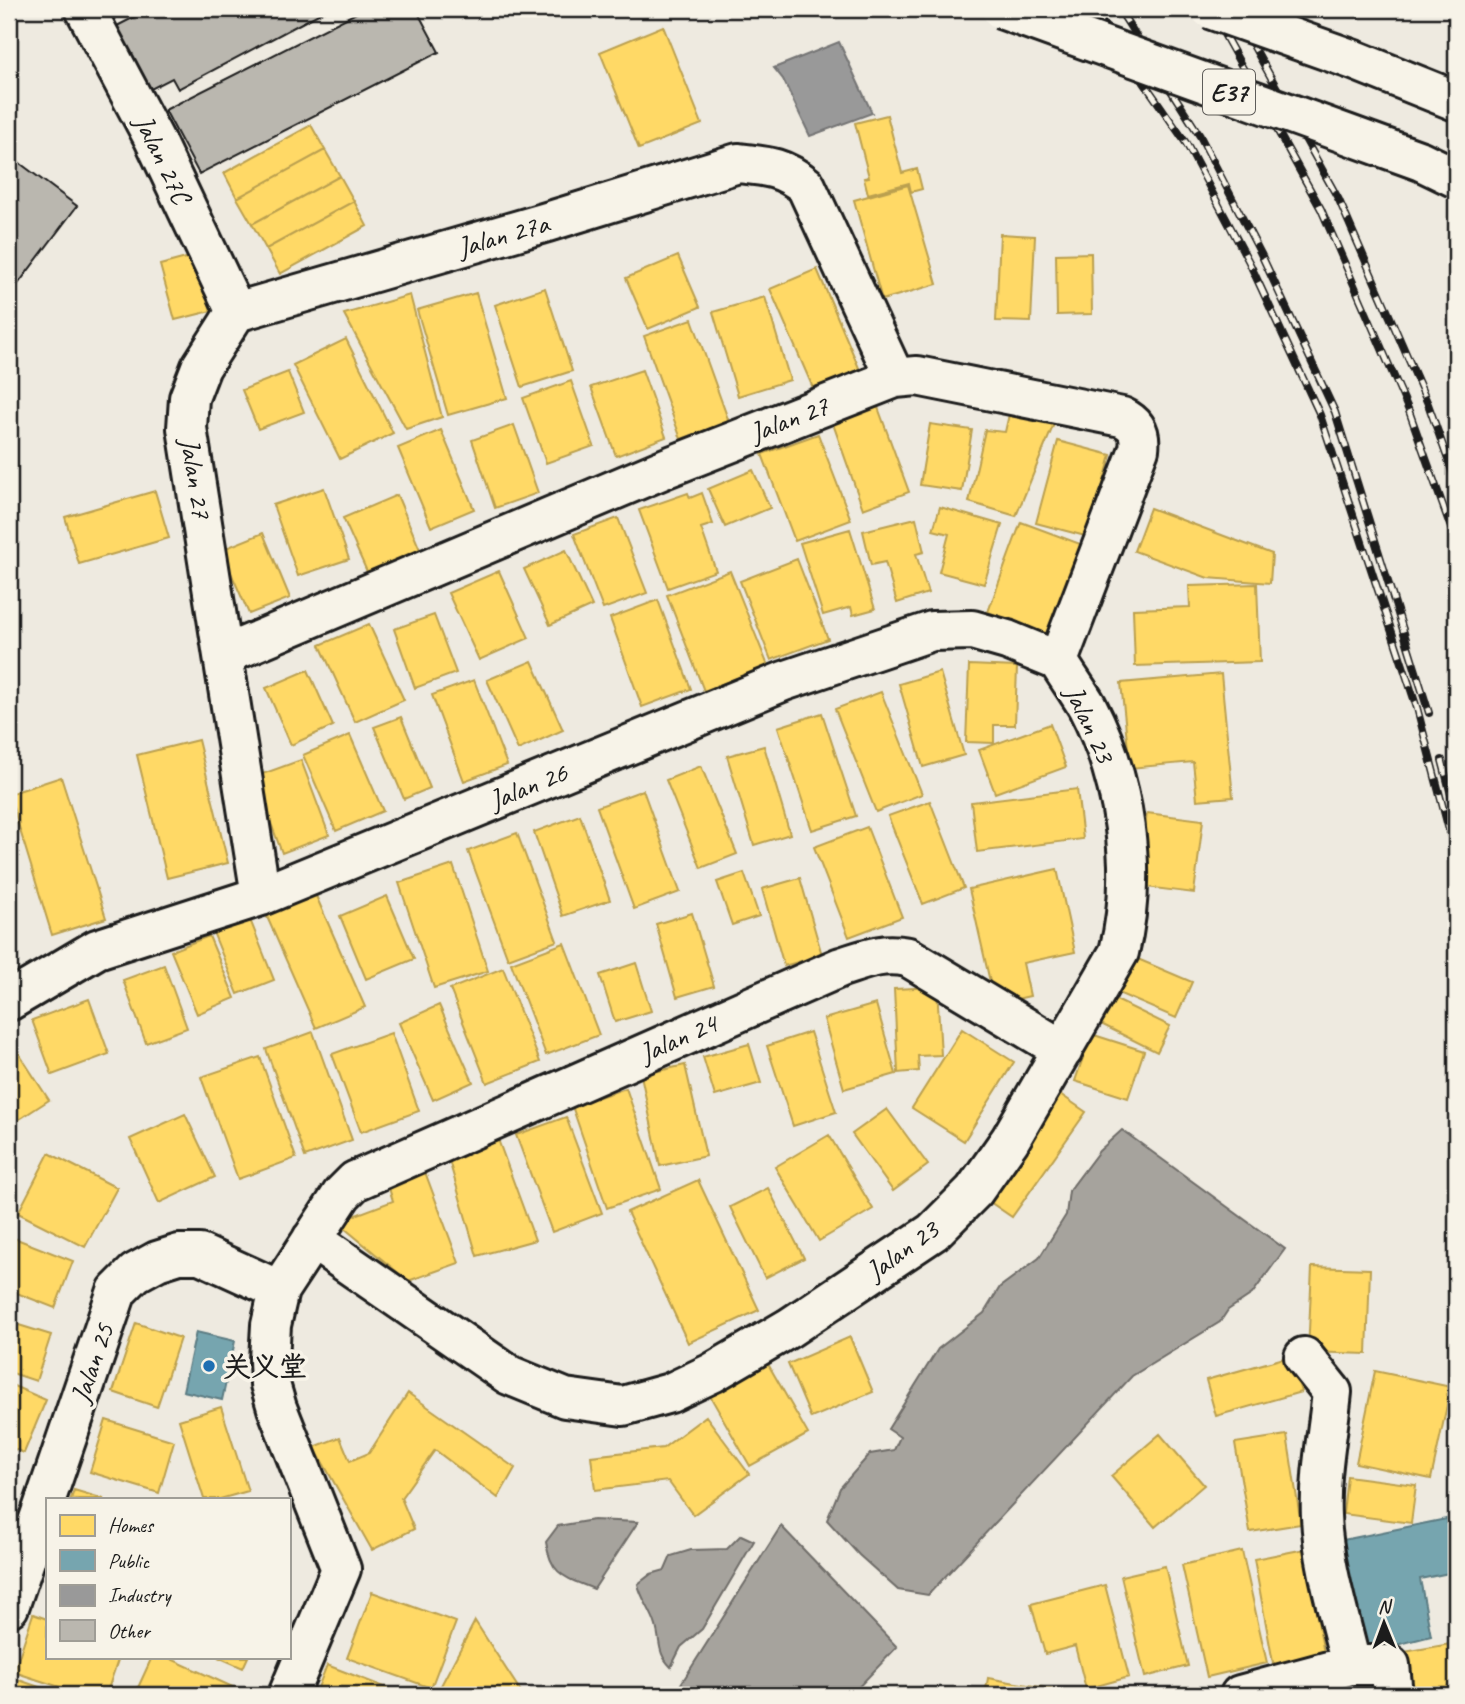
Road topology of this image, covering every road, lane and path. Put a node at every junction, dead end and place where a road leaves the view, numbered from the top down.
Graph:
1 (85, 9) edge
2 (1000, 9) edge
3 (1210, 9) edge
4 (1456, 101) edge
5 (1456, 178) edge
6 (236, 312) junction
7 (895, 378) junction
8 (224, 655) junction
9 (1058, 661) junction
10 (261, 896) junction
11 (9, 1001) edge
12 (1063, 1050) junction
13 (312, 1239) junction
14 (279, 1290) junction
15 (1304, 1357) dead end
16 (46, 1498) edge
17 (46, 1498) edge
18 (9, 1606) edge
19 (1351, 1665) junction
20 (288, 1695) edge
21 (1240, 1695) edge
22 (1393, 1695) edge

1 - 6 main road, Jalan 27C
2 - 5 main road, E37, bridge
3 - 4 main road, bridge
6 - 7 main road, Jalan 27a
6 - 8 main road, Jalan 27
7 - 8 main road, Jalan 27
7 - 9 main road, Jalan 27
8 - 10 main road, Jalan 27
9 - 10 main road, Jalan 26
9 - 12 main road, Jalan 23
10 - 11 main road, Jalan 26
12 - 13 main road, Jalan 24
12 - 13 main road, Jalan 23
13 - 14 main road, Jalan 24
14 - 17 main road, Jalan 25
14 - 20 main road
15 - 19 main road
16 - 18 main road, Jalan 25
19 - 21 main road
19 - 22 main road

